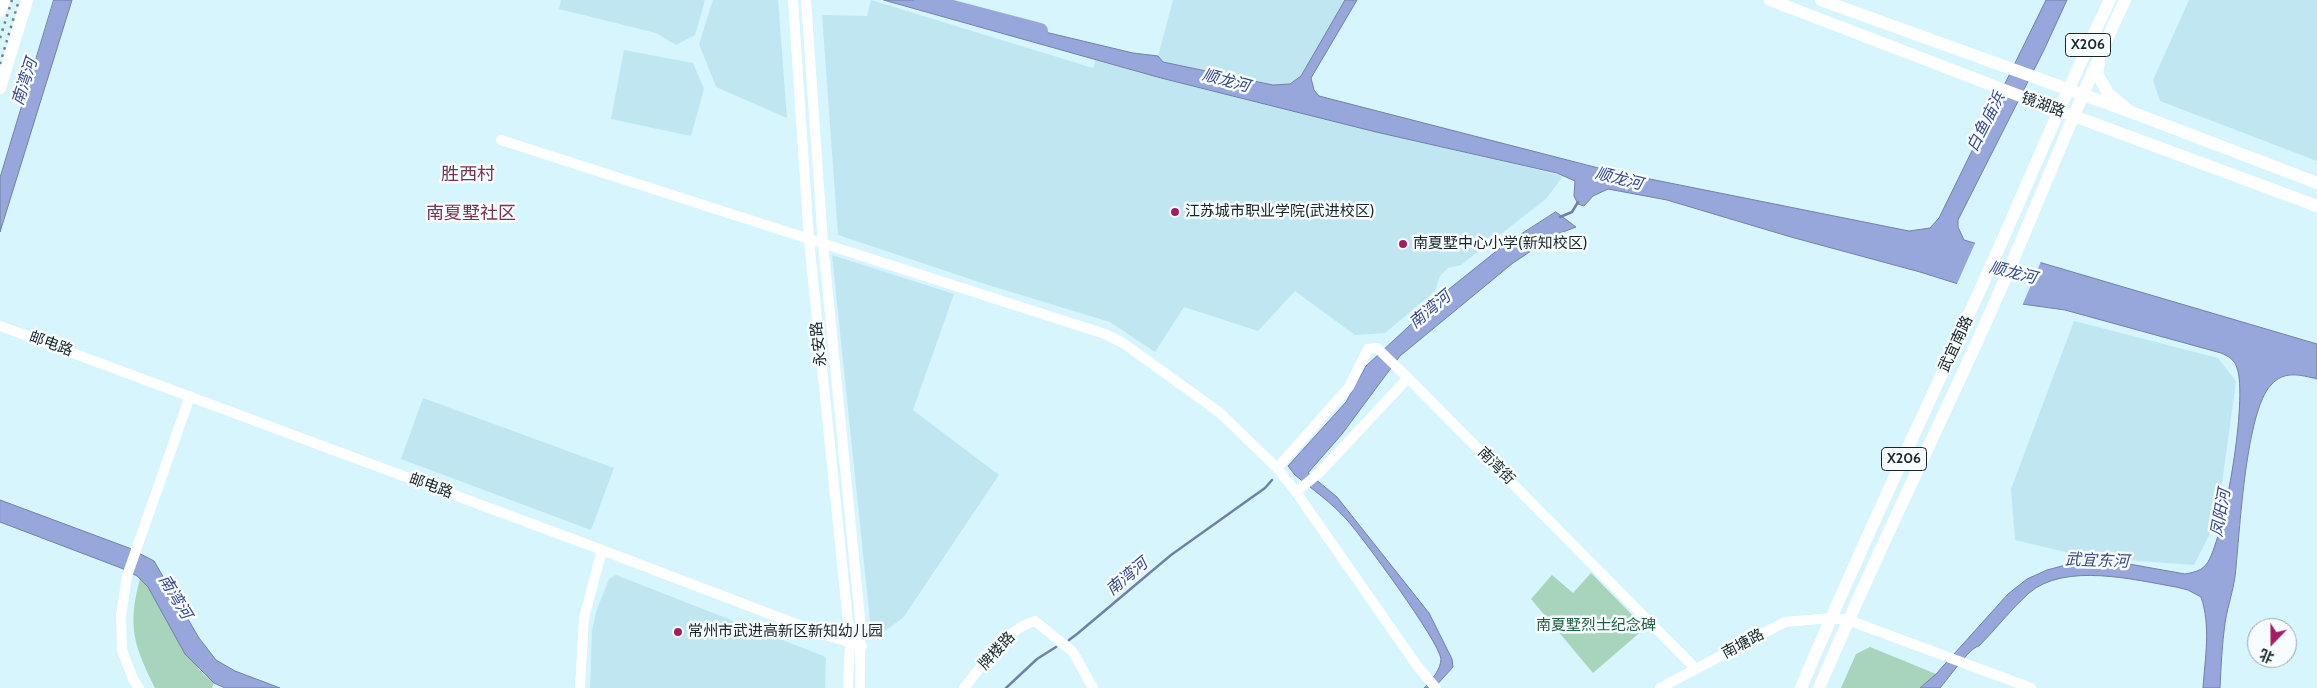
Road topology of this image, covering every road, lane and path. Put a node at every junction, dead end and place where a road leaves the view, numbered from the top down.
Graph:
1 (4, 0) edge
2 (27, 0) edge
3 (806, 0) edge
4 (1770, 0) edge
5 (1821, 0) edge
6 (2110, 0) edge
7 (2125, 0) edge
8 (792, 1) edge
9 (0, 12) edge
10 (2102, 48) junction
11 (0, 88) edge
12 (2067, 89) junction
13 (2081, 95) junction
14 (2057, 110) junction
15 (2131, 112) junction
16 (2073, 116) junction
17 (501, 140) dead end
18 (2317, 183) edge
19 (2317, 206) edge
20 (809, 240) junction
21 (822, 244) junction
22 (0, 326) edge
23 (1408, 378) junction
24 (190, 396) junction
25 (1276, 468) junction
26 (1300, 490) junction
27 (602, 550) junction
28 (1831, 618) junction
29 (1848, 620) junction
30 (850, 642) junction
31 (862, 646) junction
32 (1696, 669) junction
33 (1433, 685) edge
34 (139, 688) edge
35 (580, 688) edge
36 (848, 688) edge
37 (860, 688) edge
38 (964, 688) edge
39 (1093, 688) edge
40 (1660, 688) edge
41 (1801, 688) edge
42 (1819, 688) edge
43 (2031, 688) edge

1 - 9 main road
2 - 11 main road
3 - 21 street, 永安路
4 - 14 main road, 镜湖路
5 - 12 main road, 镜湖路
6 - 12 main road, 武宜南路 / X206
7 - 10 main road, 武宜南路 / X206
8 - 20 street, 永安路
10 - 13 main road, 武宜南路 / X206
10 - 15 main road
12 - 13 main road, 镜湖路
12 - 14 main road, 武宜南路 / X206
13 - 15 main road, 镜湖路
13 - 16 main road, 武宜南路 / X206
14 - 16 main road, 镜湖路
14 - 28 main road, 武宜南路 / X206
15 - 18 main road, 镜湖路
16 - 19 main road, 镜湖路
16 - 29 main road, 武宜南路 / X206
17 - 20 street
20 - 21 street
20 - 30 street, 永安路
21 - 25 street
21 - 31 street, 永安路
22 - 24 street, 邮电路
23 - 25 street, 南湾街
23 - 26 street
23 - 32 street, 南湾街
24 - 27 street, 邮电路
24 - 34 street
25 - 26 street
26 - 33 street
27 - 30 street, 邮电路
27 - 35 street
28 - 29 street, 南塘路
28 - 32 street, 南塘路
28 - 41 main road, 武宜南路 / X206
29 - 42 main road, 武宜南路 / X206
29 - 43 street, 南塘路
30 - 31 street, 邮电路
30 - 36 street, 永安路
31 - 37 street, 永安路
32 - 40 street, 南塘路
38 - 39 street, 牌楼路

